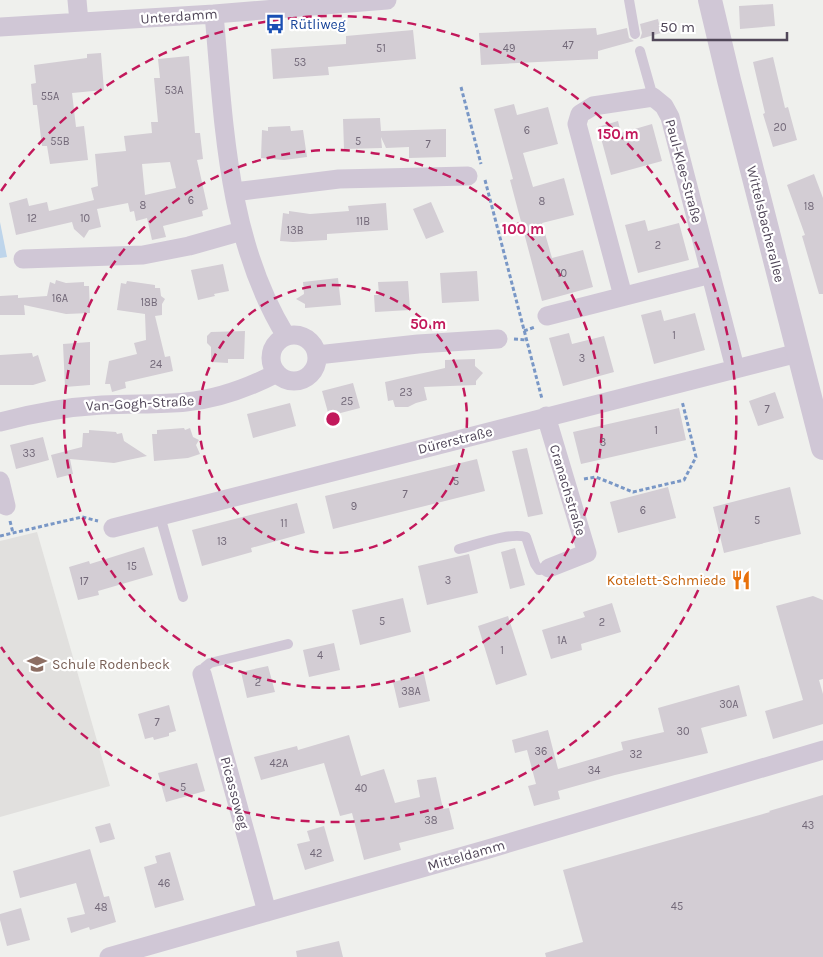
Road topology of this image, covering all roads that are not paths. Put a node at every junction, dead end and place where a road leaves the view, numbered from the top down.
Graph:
1 (77, 0) edge
2 (388, 0) edge
3 (629, 0) edge
4 (710, 0) edge
5 (214, 14) junction
6 (79, 22) junction
7 (0, 27) edge
8 (635, 34) dead end
9 (640, 51) dead end
10 (653, 97) junction
11 (468, 176) dead end
12 (234, 192) junction
13 (242, 231) junction
14 (23, 260) dead end
15 (710, 274) junction
16 (623, 296) junction
17 (547, 316) dead end
18 (286, 336) junction
19 (498, 339) dead end
20 (798, 353) junction
21 (317, 355) junction
22 (735, 368) junction
23 (277, 373) junction
24 (546, 416) junction
25 (0, 422) edge
26 (823, 448) edge
27 (0, 481) edge
28 (6, 506) dead end
29 (160, 516) junction
30 (113, 528) road end
31 (459, 549) dead end
32 (549, 568) joint
33 (183, 598) dead end
34 (288, 644) dead end
35 (202, 674) joint
36 (823, 750) edge
37 (267, 912) junction
38 (109, 957) edge

1 - 6 street
2 - 5 street, Unterdamm
3 - 8 lane
4 - 20 street, Wittelsbacherallee
5 - 6 street, Unterdamm
5 - 12 street
6 - 7 street, Unterdamm
9 - 10 lane
10 - 15 street, Paul-Klee-Straße
10 - 16 street
11 - 12 street
12 - 13 street
13 - 14 street
13 - 18 street
15 - 16 street
15 - 22 street, Paul-Klee-Straße
16 - 17 street
18 - 21 street
18 - 23 street
19 - 21 street
20 - 22 street, Dürerstraße
20 - 26 street, Wittelsbacherallee
21 - 23 street
22 - 24 street, Dürerstraße
23 - 25 street, Van-Gogh-Straße
24 - 29 street, Dürerstraße
24 - 32 street, Cranachstraße
27 - 28 street
29 - 30 street, Dürerstraße
29 - 33 lane
31 - 32 lane
34 - 35 lane
35 - 37 street, Picassoweg
36 - 37 street, Mitteldamm
37 - 38 street, Mitteldamm

